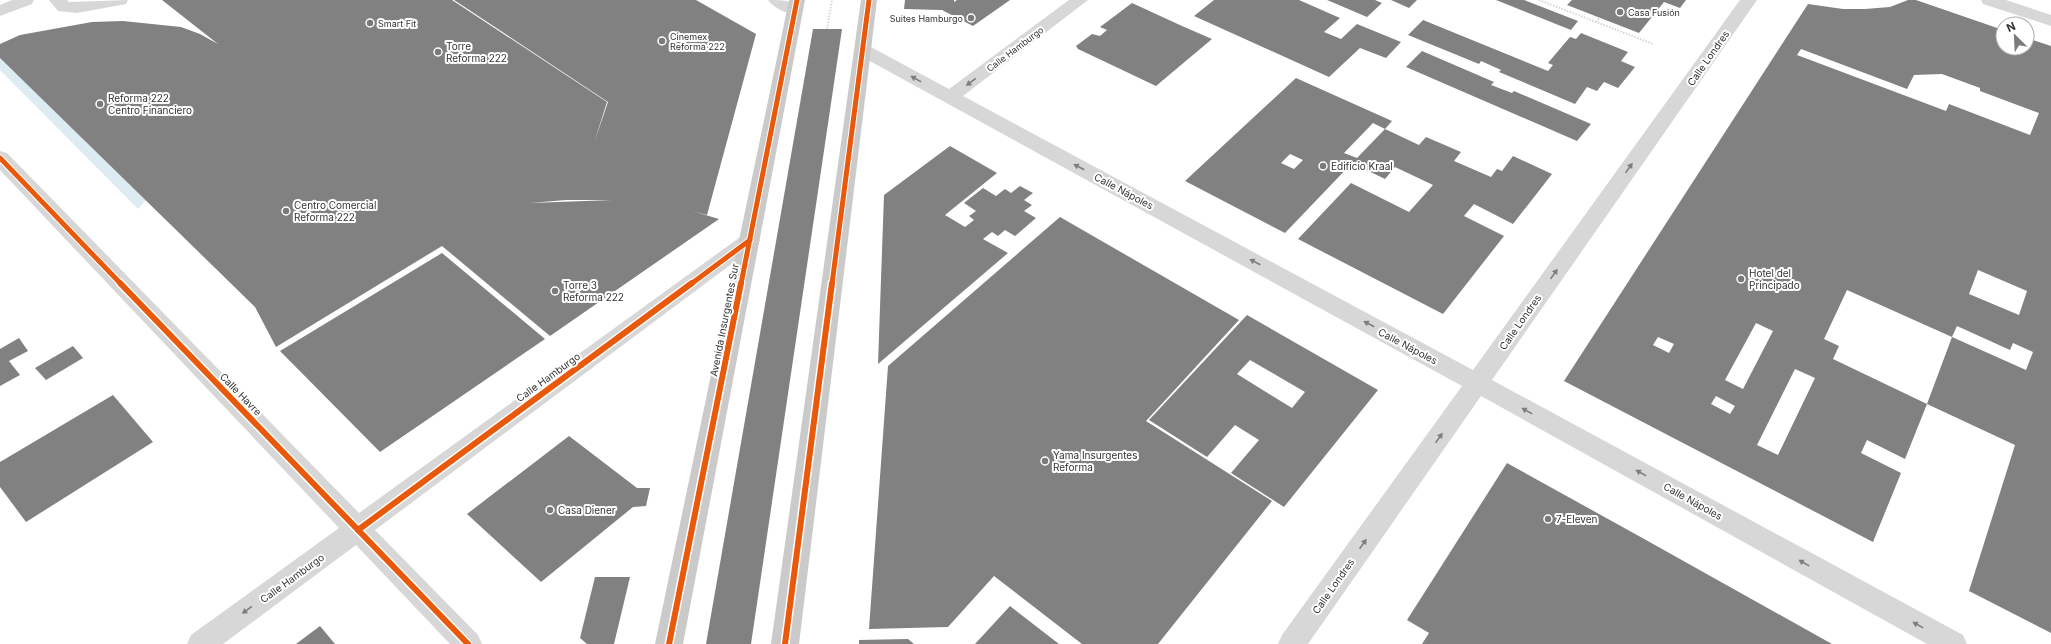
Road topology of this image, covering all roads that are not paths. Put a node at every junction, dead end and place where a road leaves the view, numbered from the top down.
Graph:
1 (26, 0) edge
2 (57, 0) edge
3 (120, 0) edge
4 (776, 0) edge
5 (869, 0) edge
6 (1080, 0) edge
7 (1749, 0) edge
8 (1989, 0) edge
9 (796, 5) edge
10 (0, 11) edge
11 (2051, 21) edge
12 (863, 50) junction
13 (950, 98) junction
14 (0, 158) edge
15 (750, 240) junction
16 (1477, 383) junction
17 (358, 530) junction
18 (201, 644) edge
19 (468, 644) edge
20 (670, 644) edge
21 (785, 644) edge
22 (1292, 644) edge
23 (1952, 644) edge

1 - 10 street
2 - 3 street
4 - 9 street
5 - 12 main road
6 -> 13 street, Calle Hamburgo
16 -> 7 street, Calle Londres
8 - 11 street
9 - 15 main road, Avenida Insurgentes Sur
13 -> 12 street, Calle Nápoles
12 - 21 main road
16 -> 13 street, Calle Nápoles
14 - 17 street, Calle Havre
15 - 17 street, Calle Hamburgo
15 - 20 main road, Avenida Insurgentes Sur
22 -> 16 street, Calle Londres
23 -> 16 street, Calle Nápoles
17 -> 18 street, Calle Hamburgo
17 - 19 street, Calle Havre

